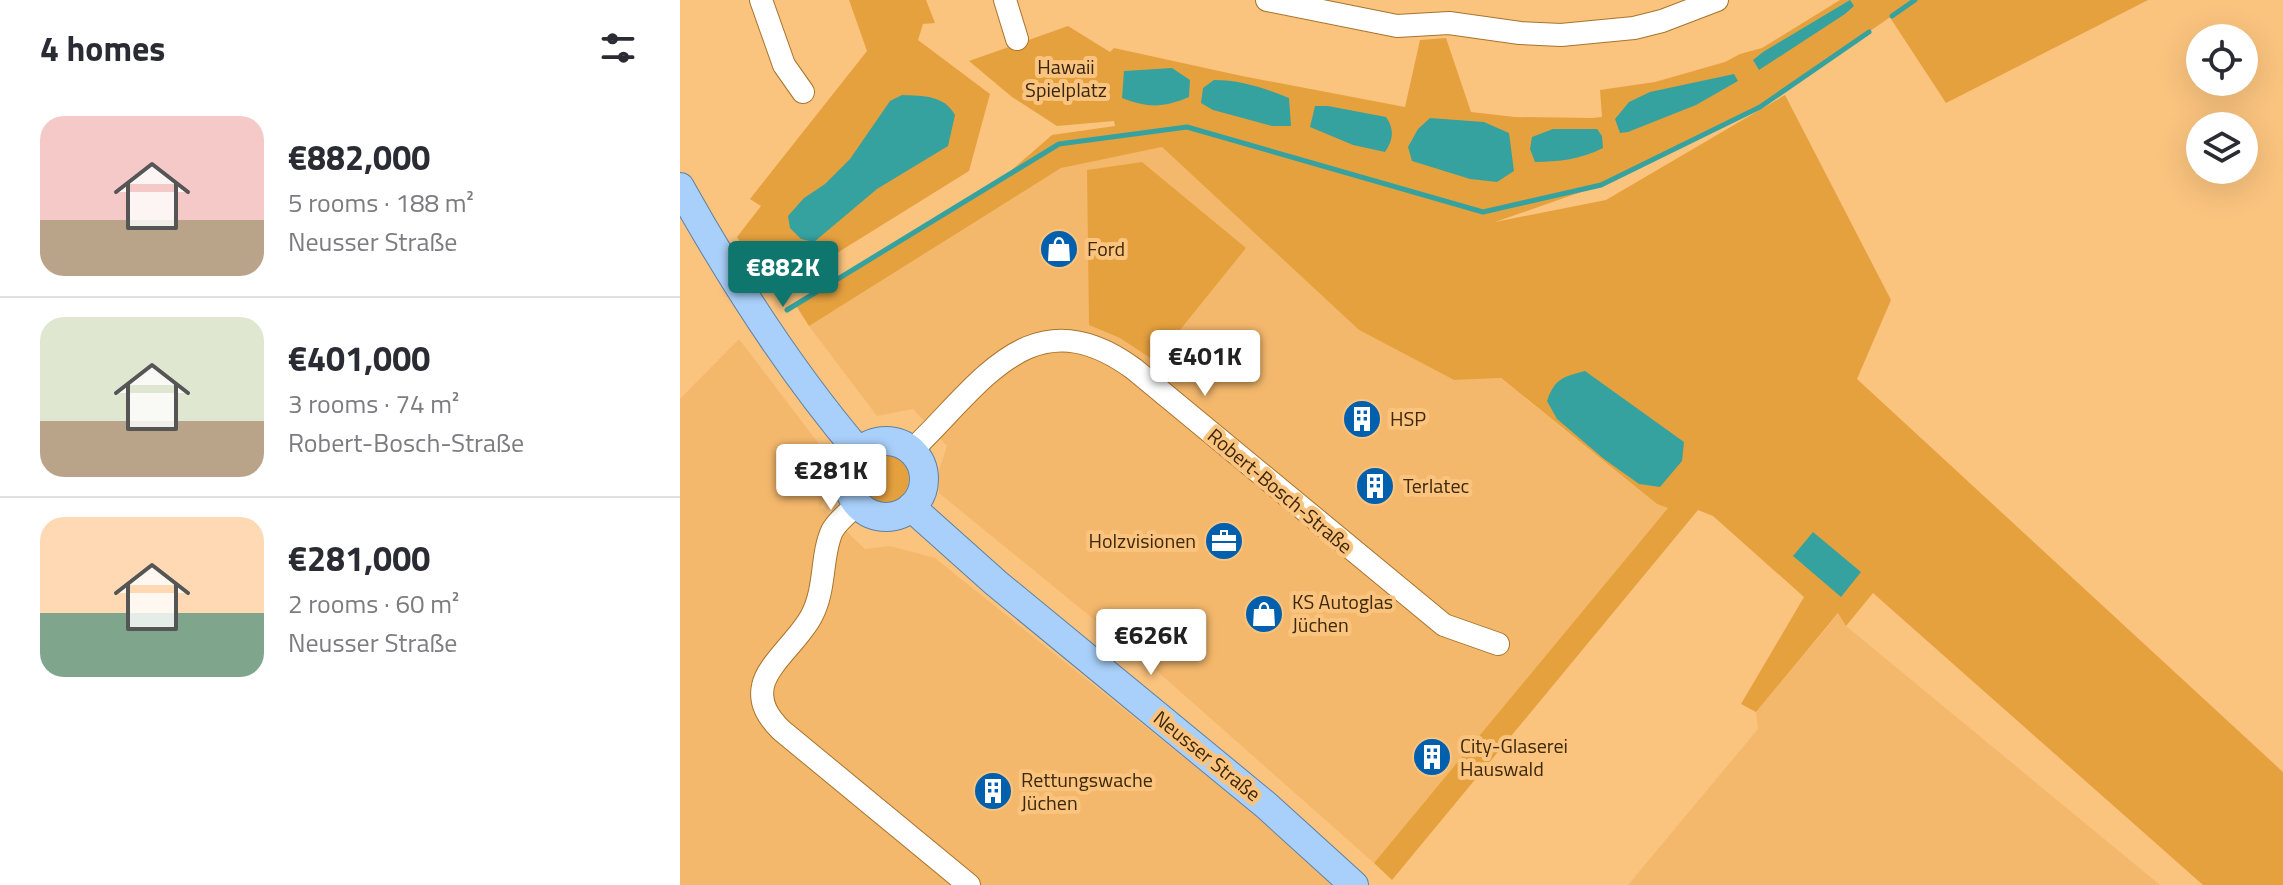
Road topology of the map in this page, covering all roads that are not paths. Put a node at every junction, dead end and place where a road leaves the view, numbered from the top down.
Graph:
1 (761, 0) edge
2 (1005, 0) edge
3 (1267, 0) edge
4 (1717, 0) edge
5 (1017, 39) dead end
6 (803, 92) dead end
7 (680, 187) edge
8 (911, 451) junction
9 (859, 452) junction
10 (858, 504) junction
11 (911, 507) junction
12 (1498, 644) dead end
13 (969, 885) edge
14 (1354, 885) edge

1 - 6 street
2 - 5 street
3 - 4 street
7 - 9 main road
8 - 9 main road
8 - 11 main road
8 - 12 street, Robert-Bosch-Straße
9 - 10 main road
10 - 11 main road
10 - 13 street
11 - 14 main road, Neusser Straße

